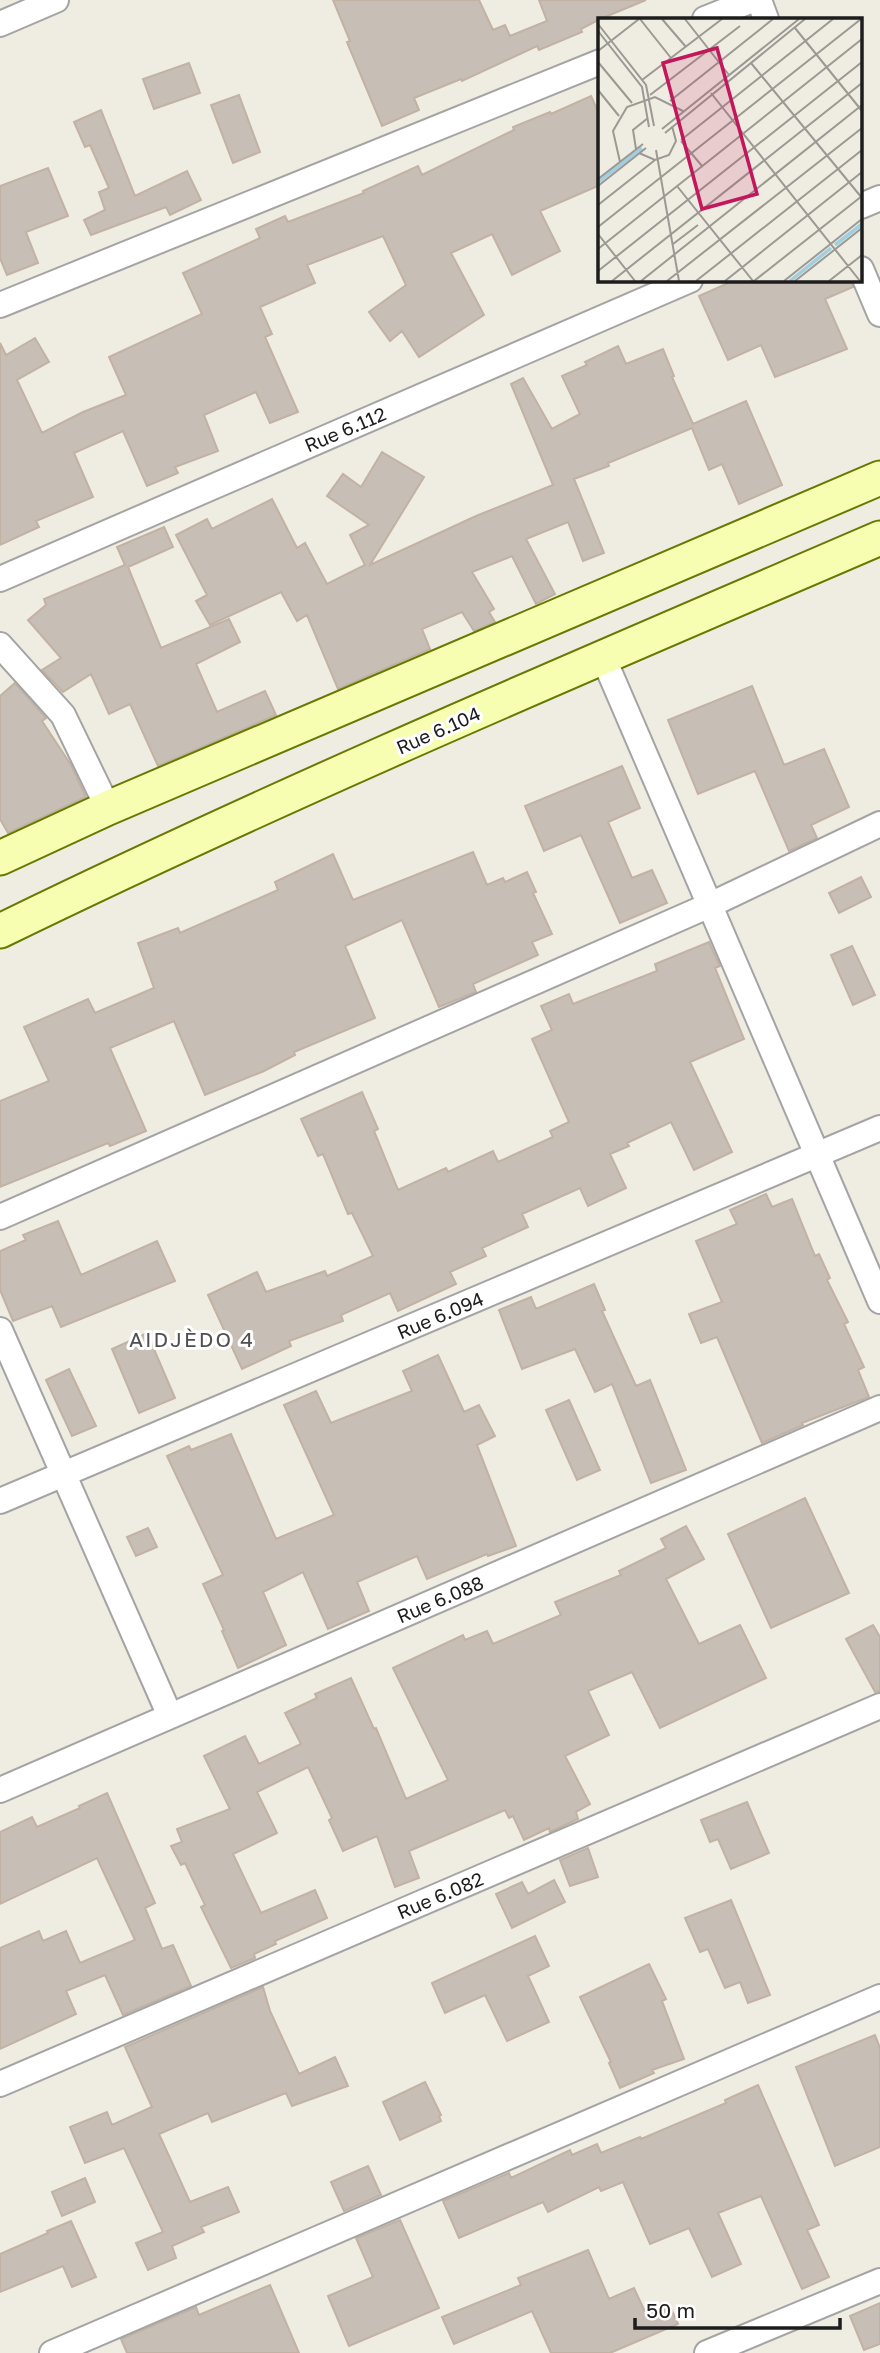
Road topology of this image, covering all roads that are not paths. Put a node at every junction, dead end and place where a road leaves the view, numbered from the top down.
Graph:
1 (56, 0) edge
2 (752, 0) edge
3 (759, 0) edge
4 (707, 18) edge
5 (766, 18) edge
6 (0, 24) edge
7 (598, 63) edge
8 (880, 198) edge
9 (862, 206) edge
10 (862, 271) edge
11 (685, 282) edge
12 (0, 305) edge
13 (880, 314) edge
14 (880, 478) edge
15 (880, 538) edge
16 (0, 579) edge
17 (0, 645) edge
18 (603, 657) junction
19 (108, 808) junction
20 (880, 824) edge
21 (0, 858) edge
22 (710, 905) junction
23 (0, 931) edge
24 (880, 1128) edge
25 (818, 1156) junction
26 (0, 1217) edge
27 (880, 1301) edge
28 (0, 1330) edge
29 (880, 1408) edge
30 (63, 1475) junction
31 (0, 1501) edge
32 (880, 1706) edge
33 (170, 1716) junction
34 (0, 1790) edge
35 (880, 1997) edge
36 (0, 2084) edge
37 (880, 2281) edge
38 (52, 2353) edge
39 (707, 2353) edge

1 - 6 street
2 - 4 street
3 - 5 street
7 - 12 street
8 - 9 street
10 - 13 street
11 - 16 street, Rue 6.112
14 - 19 street
15 - 18 street, Rue 6.104
17 - 19 street
18 - 22 street
18 - 23 street, Rue 6.104
19 - 21 street
20 - 22 street
22 - 25 street
22 - 26 street
24 - 25 street, Rue 6.094
25 - 27 street
25 - 30 street, Rue 6.094
28 - 30 street
29 - 33 street, Rue 6.088
30 - 31 street, Rue 6.094
30 - 33 street
32 - 36 street, Rue 6.082
33 - 34 street, Rue 6.088
35 - 38 street
37 - 39 street

